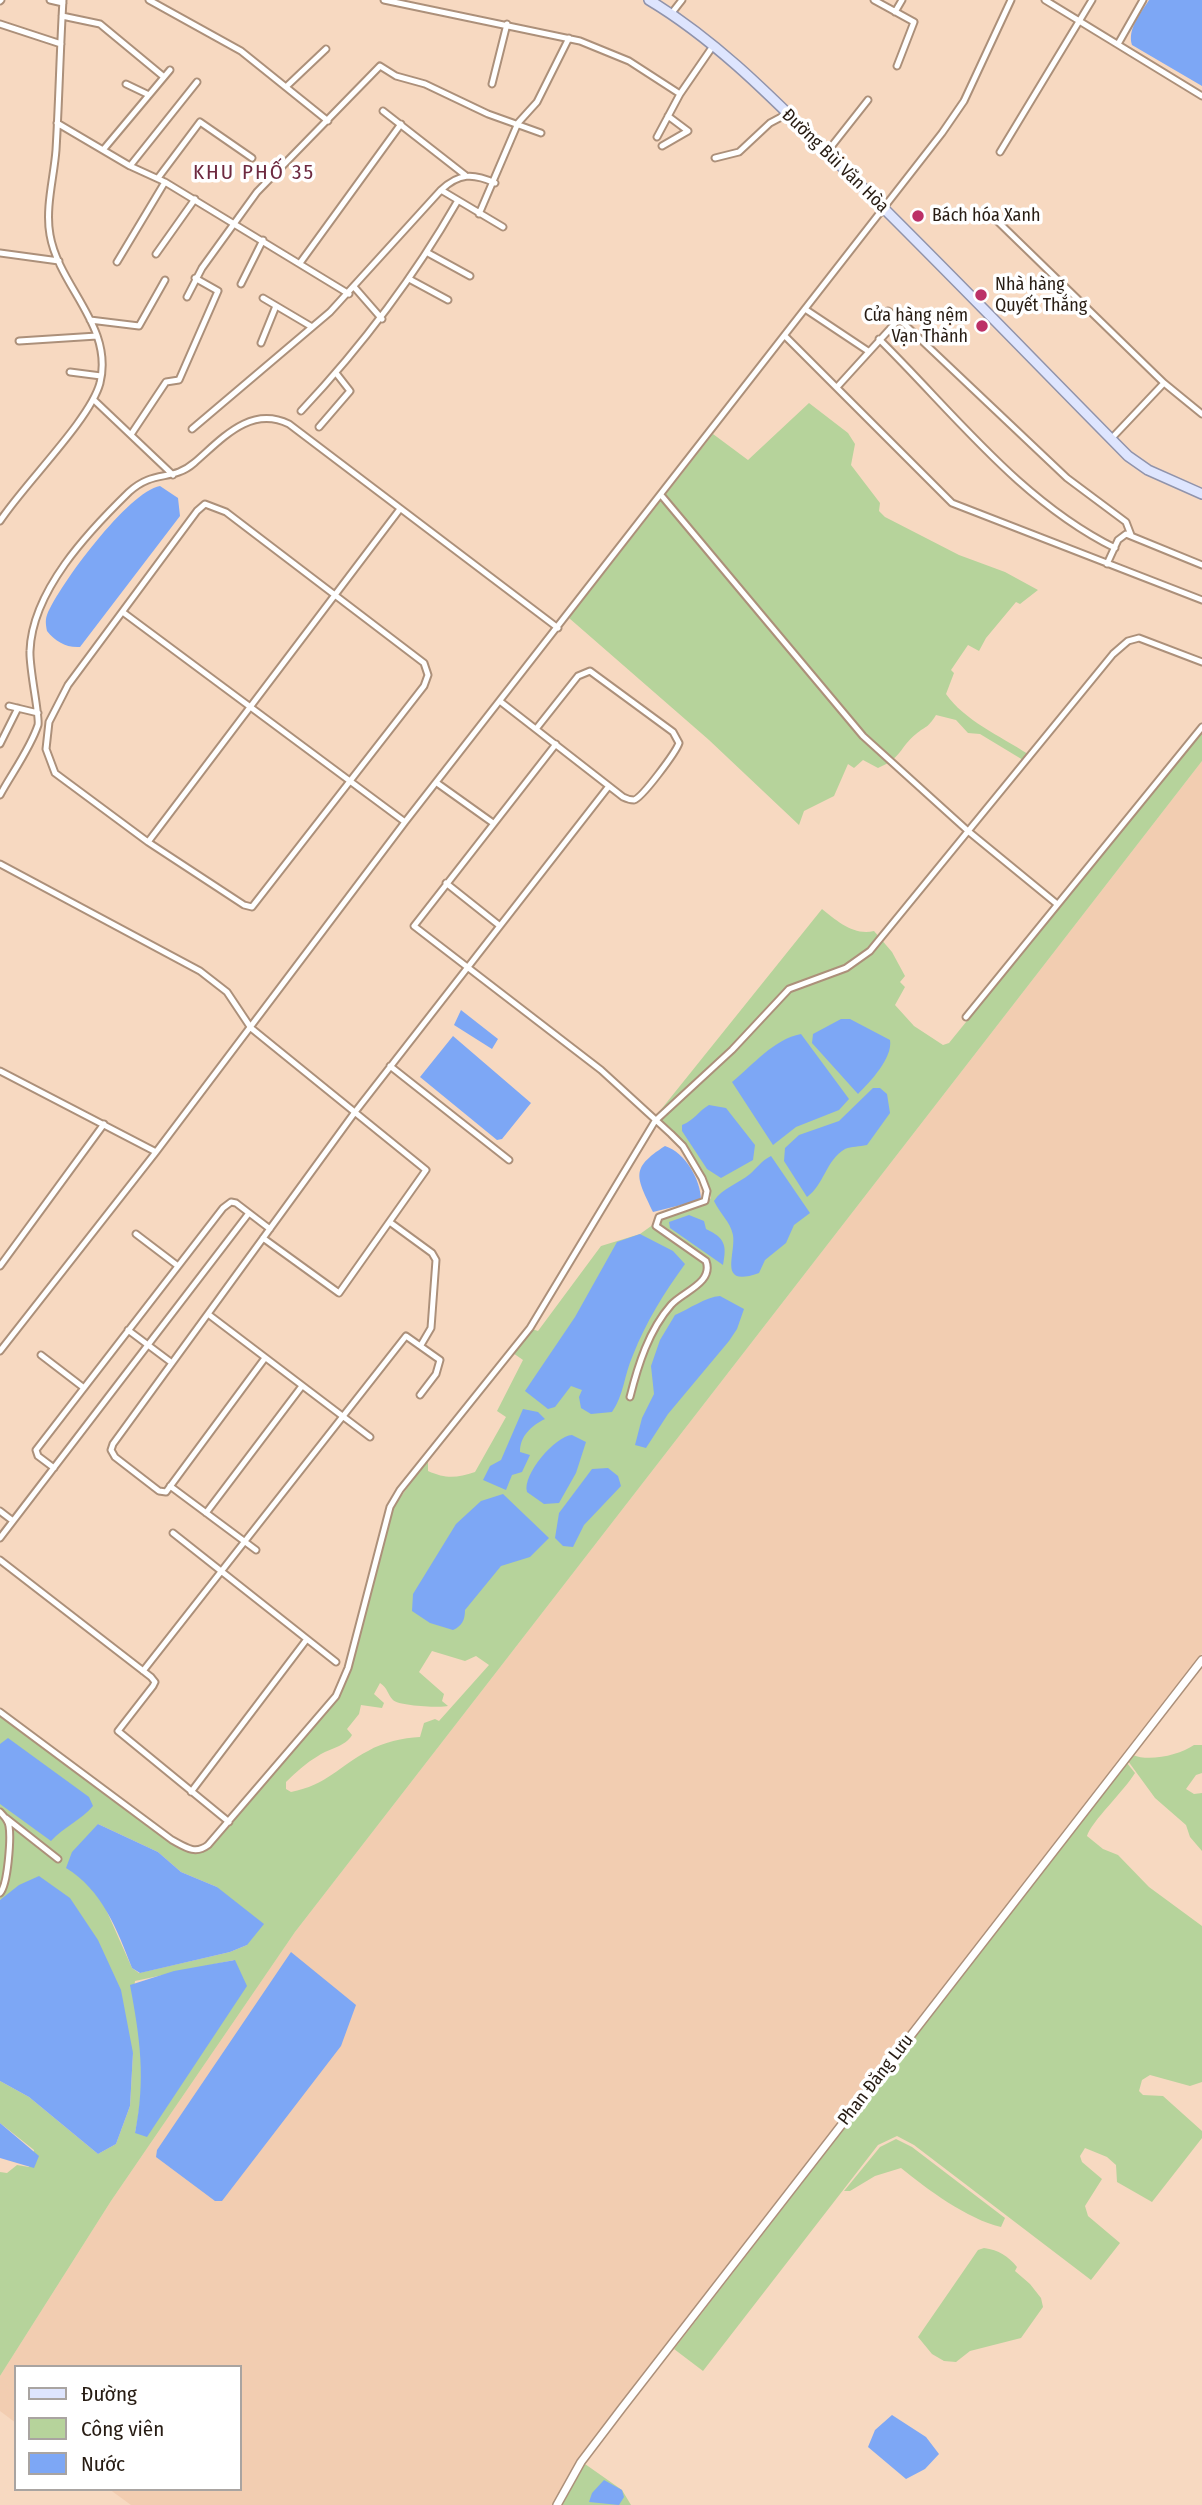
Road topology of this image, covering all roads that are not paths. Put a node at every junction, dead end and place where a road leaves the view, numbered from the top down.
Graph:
1 (50, 0) edge
2 (149, 0) edge
3 (384, 0) edge
4 (649, 0) edge
5 (682, 0) edge
6 (874, 0) edge
7 (902, 0) edge
8 (1011, 0) edge
9 (1045, 0) edge
10 (1092, 0) edge
11 (1143, 0) edge
12 (63, 2) edge
13 (895, 12) junction
14 (671, 14) junction
15 (62, 16) junction
16 (1080, 20) junction
17 (0, 24) edge
18 (507, 24) junction
19 (569, 38) junction
20 (61, 44) junction
21 (1118, 44) junction
22 (713, 46) junction
23 (327, 49) dead end
24 (897, 66) dead end
25 (170, 70) dead end
26 (164, 77) junction
27 (197, 82) dead end
28 (126, 84) dead end
29 (492, 84) dead end
30 (288, 85) junction
31 (680, 94) junction
32 (149, 95) junction
33 (1202, 96) edge
34 (868, 100) dead end
35 (383, 111) dead end
36 (787, 114) junction
37 (668, 116) junction
38 (328, 121) junction
39 (57, 123) junction
40 (519, 123) junction
41 (401, 124) junction
42 (541, 133) dead end
43 (657, 136) dead end
44 (662, 146) dead end
45 (103, 150) junction
46 (827, 152) junction
47 (1000, 152) dead end
48 (252, 158) dead end
49 (715, 158) dead end
50 (130, 166) junction
51 (465, 175) junction
52 (158, 178) junction
53 (165, 182) junction
54 (495, 183) junction
55 (441, 190) junction
56 (195, 199) junction
57 (457, 202) junction
58 (883, 207) junction
59 (985, 209) dead end
60 (479, 214) junction
61 (233, 223) junction
62 (503, 227) dead end
63 (262, 240) junction
64 (0, 253) edge
65 (428, 253) junction
66 (156, 254) dead end
67 (60, 261) junction
68 (117, 262) dead end
69 (300, 263) junction
70 (470, 276) dead end
71 (195, 278) junction
72 (165, 280) dead end
73 (411, 280) junction
74 (241, 284) dead end
75 (355, 288) junction
76 (349, 294) junction
77 (187, 297) dead end
78 (263, 298) dead end
79 (448, 300) dead end
80 (276, 306) junction
81 (805, 309) junction
82 (888, 311) dead end
83 (382, 319) junction
84 (899, 319) junction
85 (90, 320) junction
86 (312, 327) junction
87 (97, 336) junction
88 (785, 336) junction
89 (879, 340) junction
90 (19, 341) dead end
91 (261, 343) dead end
92 (868, 351) junction
93 (70, 372) dead end
94 (337, 373) junction
95 (101, 376) junction
96 (1164, 383) junction
97 (838, 386) junction
98 (94, 400) junction
99 (301, 411) dead end
100 (1202, 414) edge
101 (319, 427) dead end
102 (192, 429) dead end
103 (132, 433) junction
104 (1111, 439) junction
105 (173, 475) junction
106 (1202, 494) edge
107 (661, 495) junction
108 (0, 503) edge
109 (9, 507) junction
110 (400, 509) junction
111 (0, 521) edge
112 (1131, 535) junction
113 (1115, 548) junction
114 (1107, 564) junction
115 (1202, 565) edge
116 (335, 594) junction
117 (1202, 600) edge
118 (124, 612) junction
119 (558, 628) junction
120 (1202, 662) edge
121 (501, 702) junction
122 (9, 706) dead end
123 (18, 708) junction
124 (248, 708) junction
125 (37, 713) junction
126 (1202, 727) edge
127 (536, 729) junction
128 (0, 744) edge
129 (556, 744) junction
130 (350, 783) junction
131 (437, 783) junction
132 (609, 786) junction
133 (0, 795) edge
134 (405, 822) junction
135 (494, 823) junction
136 (968, 831) junction
137 (148, 842) junction
138 (0, 864) edge
139 (446, 883) junction
140 (1057, 904) junction
141 (500, 926) junction
142 (467, 968) junction
143 (966, 1017) dead end
144 (251, 1028) junction
145 (390, 1066) junction
146 (0, 1071) edge
147 (355, 1112) junction
148 (655, 1121) junction
149 (104, 1124) junction
150 (156, 1152) junction
151 (509, 1160) dead end
152 (249, 1213) junction
153 (391, 1223) junction
154 (270, 1229) junction
155 (136, 1234) dead end
156 (263, 1238) junction
157 (0, 1266) edge
158 (178, 1266) junction
159 (208, 1314) junction
160 (128, 1331) junction
161 (148, 1345) junction
162 (421, 1345) junction
163 (0, 1351) edge
164 (41, 1355) dead end
165 (265, 1358) junction
166 (172, 1363) junction
167 (302, 1386) junction
168 (84, 1388) junction
169 (420, 1395) dead end
170 (630, 1396) dead end
171 (342, 1416) junction
172 (370, 1437) dead end
173 (54, 1468) junction
174 (170, 1486) junction
175 (0, 1511) edge
176 (206, 1513) junction
177 (13, 1521) junction
178 (173, 1533) dead end
179 (0, 1538) edge
180 (244, 1541) junction
181 (256, 1550) dead end
182 (0, 1560) edge
183 (221, 1571) junction
184 (307, 1639) junction
185 (1202, 1660) edge
186 (336, 1662) dead end
187 (143, 1671) junction
188 (0, 1713) edge
189 (191, 1792) junction
190 (0, 1812) edge
191 (6, 1818) junction
192 (229, 1822) junction
193 (58, 1859) dead end
194 (0, 1893) edge
195 (557, 2505) edge

1 - 12 street
2 - 30 street
3 - 18 street
4 - 14 main road, Đường Bùi Văn Hòa
5 - 14 street
6 - 13 street
7 - 13 street
8 - 58 street
9 - 16 street
10 - 16 street
11 - 21 street
12 - 15 street
13 - 24 street
14 - 22 main road, Đường Bùi Văn Hòa
15 - 20 street
15 - 26 street
16 - 21 street
16 - 47 street
17 - 20 street
18 - 19 street
18 - 29 street
19 - 31 street
19 - 40 street
20 - 39 street
21 - 33 street
22 - 31 street
22 - 36 main road, Đường Bùi Văn Hòa
23 - 30 street
25 - 26 street
26 - 32 street
27 - 50 street
28 - 32 street
30 - 38 street
31 - 37 street
32 - 45 street
34 - 46 street
35 - 41 street
36 - 46 main road, Đường Bùi Văn Hòa
36 - 49 street
37 - 43 street
37 - 44 street
38 - 40 street
38 - 61 street
39 - 45 street
39 - 67 street
40 - 42 street
40 - 54 street
41 - 51 street
41 - 69 street
45 - 50 street
46 - 58 main road, Đường Bùi Văn Hòa
48 - 52 street
50 - 52 street
51 - 54 street
51 - 55 street
52 - 53 street
53 - 56 street
53 - 68 street
54 - 60 street
55 - 57 street
55 - 75 street
56 - 61 street
56 - 66 street
57 - 60 street
57 - 65 street
58 - 81 street
58 - 104 main road, Đường Bùi Văn Hòa
59 - 96 street
60 - 62 street
61 - 63 street
61 - 71 street
63 - 69 street
63 - 74 street
64 - 67 street
65 - 70 street
65 - 73 street
67 - 85 street
69 - 76 street
71 - 77 street
71 - 103 street
72 - 85 street
73 - 79 street
73 - 83 street
75 - 76 street
75 - 83 street
76 - 86 street
78 - 80 street
80 - 86 street
80 - 91 street
81 - 88 street
81 - 92 street
82 - 84 street
83 - 94 street
84 - 89 street
84 - 112 street
85 - 87 street
86 - 102 street
87 - 90 street
87 - 95 street
88 - 97 street
88 - 107 street
89 - 92 street
89 - 113 street
92 - 97 street
93 - 95 street
94 - 99 street
94 - 101 street
95 - 98 street
96 - 100 street
96 - 104 street
97 - 114 street
98 - 103 street
98 - 109 street
103 - 105 street
104 - 106 main road, Đường Bùi Văn Hòa
105 - 110 street
105 - 125 street
107 - 119 street
107 - 136 street
108 - 109 street
109 - 111 street
110 - 116 street
110 - 119 street
112 - 113 street
112 - 115 street
113 - 114 street
114 - 117 street
116 - 118 street
116 - 124 street
116 - 130 street
118 - 124 street
118 - 137 street
119 - 121 street
120 - 136 street
121 - 127 street
121 - 131 street
122 - 123 street
123 - 125 street
123 - 128 street
124 - 130 street
124 - 137 street
125 - 133 street
126 - 140 street
127 - 129 street
127 - 132 street
129 - 132 street
129 - 135 street
130 - 134 street
130 - 137 street
131 - 134 street
131 - 135 street
132 - 141 street
134 - 144 street
135 - 139 street
136 - 140 street
136 - 148 street
138 - 144 street
139 - 141 street
139 - 142 street
140 - 143 street
141 - 142 street
142 - 145 street
142 - 148 street
144 - 147 street
144 - 150 street
145 - 147 street
145 - 151 street
146 - 149 street
147 - 153 street
147 - 154 street
148 - 170 street
148 - 192 street
149 - 150 street
149 - 157 street
150 - 163 street
152 - 154 street
152 - 158 street
152 - 161 street
153 - 156 street
153 - 162 street
154 - 156 street
155 - 158 street
156 - 159 street
158 - 160 street
159 - 165 street
159 - 166 street
160 - 161 street
160 - 168 street
161 - 166 street
161 - 173 street
162 - 169 street
162 - 171 street
164 - 168 street
165 - 167 street
165 - 174 street
166 - 174 street
167 - 171 street
167 - 176 street
168 - 173 street
171 - 172 street
171 - 180 street
173 - 177 street
174 - 176 street
175 - 177 street
176 - 180 street
177 - 179 street
178 - 183 street
180 - 181 street
180 - 183 street
182 - 187 street
183 - 184 street
183 - 187 street
184 - 186 street
184 - 189 street
185 - 195 street, Phan Đăng Lưu
187 - 189 street
188 - 192 street
189 - 192 street
190 - 191 street
191 - 193 street
191 - 194 street

